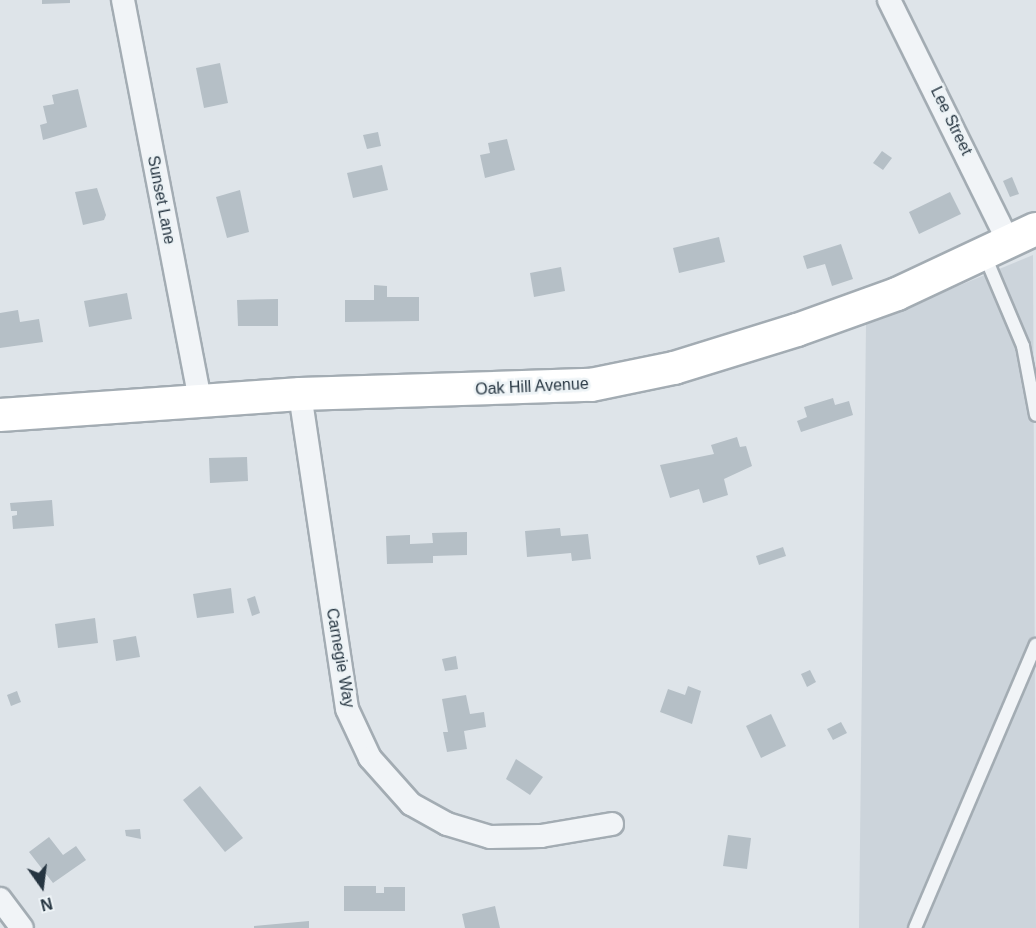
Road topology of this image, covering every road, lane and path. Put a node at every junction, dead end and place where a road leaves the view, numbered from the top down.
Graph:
1 (123, 0) edge
2 (889, 0) edge
3 (1010, 243) edge
4 (300, 394) junction
5 (200, 400) junction
6 (0, 415) edge
7 (1036, 415) edge
8 (1036, 645) edge
9 (612, 824) dead end
10 (0, 899) edge
11 (22, 928) edge
12 (915, 928) edge

1 - 5 street, Sunset Lane
2 - 3 street, Lee Street
3 - 4 main road, Oak Hill Avenue
3 - 7 lane
4 - 5 main road, Oak Hill Avenue
4 - 9 street, Carnegie Way
5 - 6 main road, Oak Hill Avenue
8 - 12 lane
10 - 11 street

